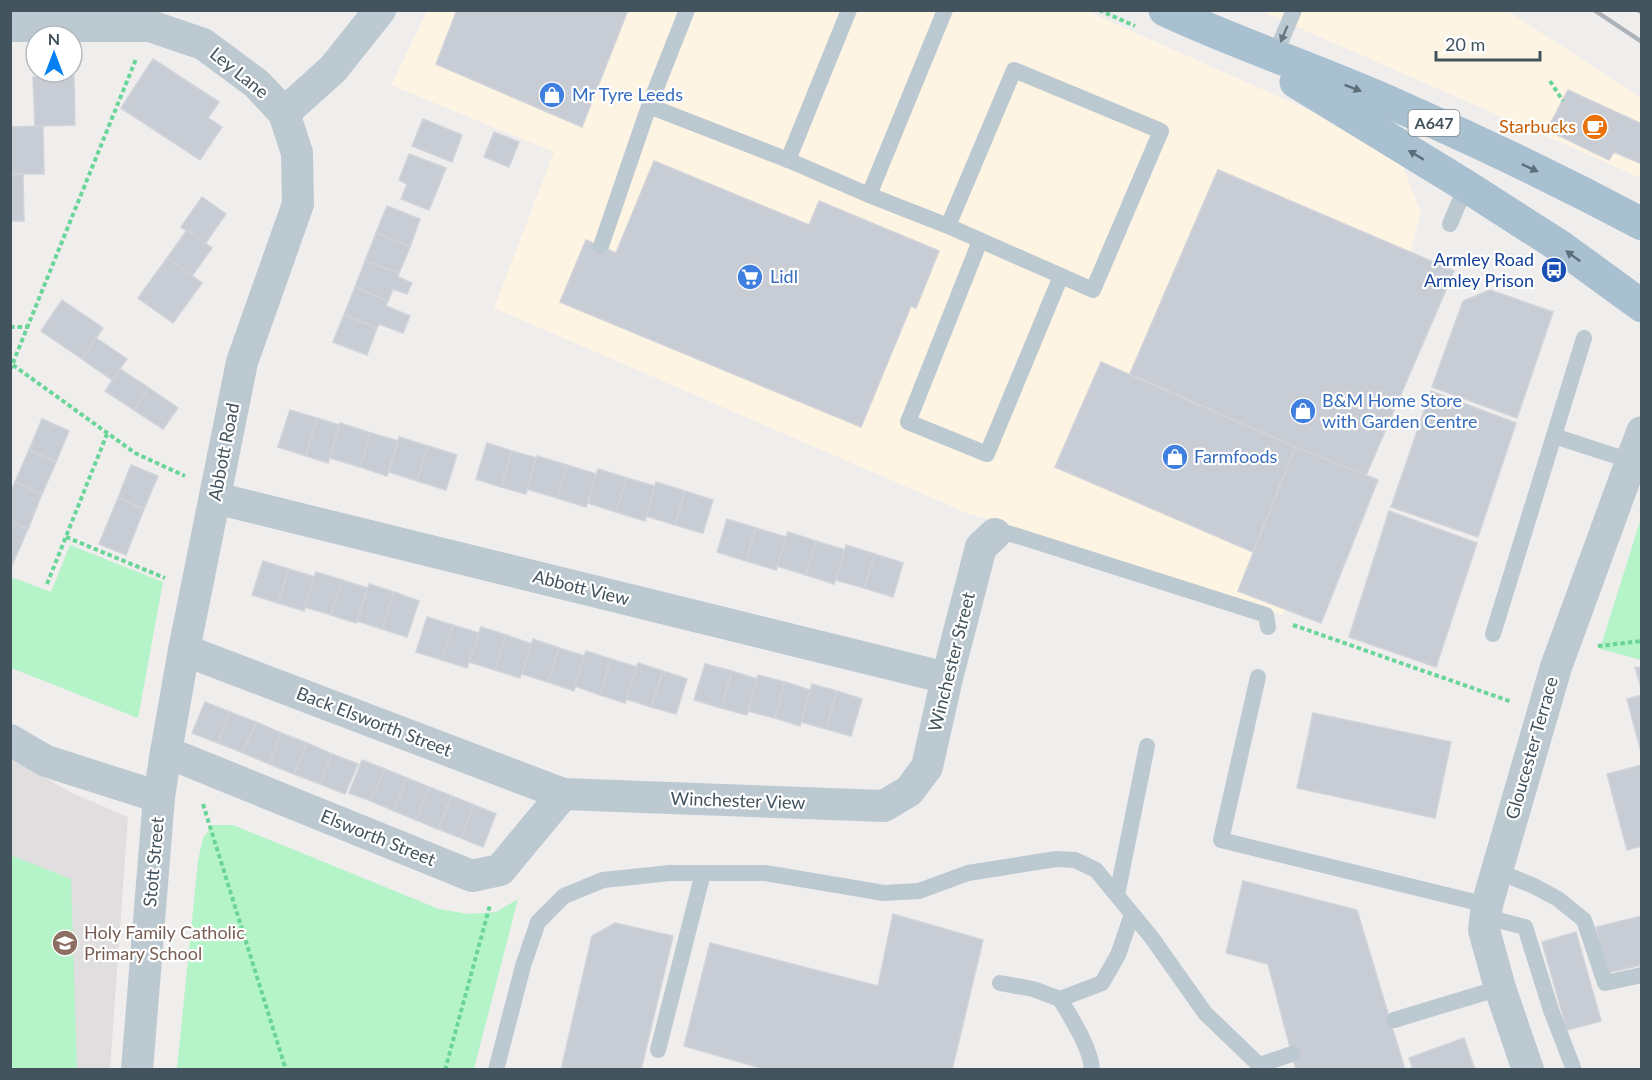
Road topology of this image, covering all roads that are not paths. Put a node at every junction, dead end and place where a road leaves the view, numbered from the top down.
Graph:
1 (380, 10) edge
2 (687, 10) edge
3 (849, 10) edge
4 (945, 10) edge
5 (1165, 10) edge
6 (1294, 10) edge
7 (10, 26) edge
8 (1220, 36) junction
9 (1274, 57) junction
10 (649, 106) junction
11 (284, 113) junction
12 (788, 160) junction
13 (1466, 186) junction
14 (869, 195) junction
15 (1450, 224) dead end
16 (1641, 224) edge
17 (948, 226) junction
18 (980, 241) junction
19 (601, 246) dead end
20 (1061, 276) junction
21 (1641, 306) edge
22 (1584, 338) dead end
23 (1641, 432) edge
24 (1554, 436) junction
25 (1632, 461) junction
26 (215, 498) junction
27 (995, 534) joint
28 (1267, 621) road end
29 (1493, 634) dead end
30 (184, 651) junction
31 (1258, 677) dead end
32 (947, 678) junction
33 (10, 740) edge
34 (1147, 746) dead end
35 (178, 757) junction
36 (909, 791) joint
37 (563, 794) junction
38 (159, 797) junction
39 (1497, 871) junction
40 (703, 873) junction
41 (1117, 895) junction
42 (1486, 911) junction
43 (1132, 914) junction
44 (1641, 975) edge
45 (1000, 983) dead end
46 (1500, 988) junction
47 (1060, 999) junction
48 (1394, 1020) dead end
49 (657, 1050) dead end
50 (1292, 1054) dead end
51 (137, 1070) edge
52 (496, 1070) edge
53 (1092, 1070) edge
54 (1528, 1070) edge
55 (1574, 1070) edge

1 - 11 street
2 - 10 lane
3 - 12 lane
4 - 14 lane
5 - 8 main road, A647
6 -> 9 lane
7 - 11 street, Ley Lane
8 - 9 main road, A647
13 -> 8 main road, A647
9 -> 16 main road, A647
10 - 12 lane
10 - 19 lane
11 - 26 street, Abbott Road
12 - 14 lane
13 - 15 lane
21 -> 13 main road, A647
14 - 17 lane
17 - 18 lane
17 - 20 lane
18 - 20 lane
18 - 20 lane
22 - 24 lane
23 - 25 street, Gloucester Terrace
24 - 25 lane
24 - 29 lane
25 - 39 street, Gloucester Terrace
26 - 30 street, Abbott Road
26 - 32 street, Abbott View
27 - 28 lane
27 - 32 street, Winchester Street
30 - 35 street, Abbott Road
30 - 37 street, Back Elsworth Street
31 - 42 lane
32 - 36 street, Winchester Street
33 - 38 street
34 - 41 lane
35 - 37 street, Elsworth Street
35 - 38 street, Abbott Road
36 - 37 street, Winchester View
38 - 51 street, Stott Street
39 - 42 street, Gloucester Terrace
39 - 44 lane
40 - 41 lane
40 - 49 lane
40 - 52 lane
41 - 43 lane
42 - 46 street, Gloucester Terrace
42 - 55 lane
43 - 47 lane
43 - 50 lane
45 - 47 lane
46 - 48 lane
46 - 54 street, Gloucester Terrace
47 - 53 lane

